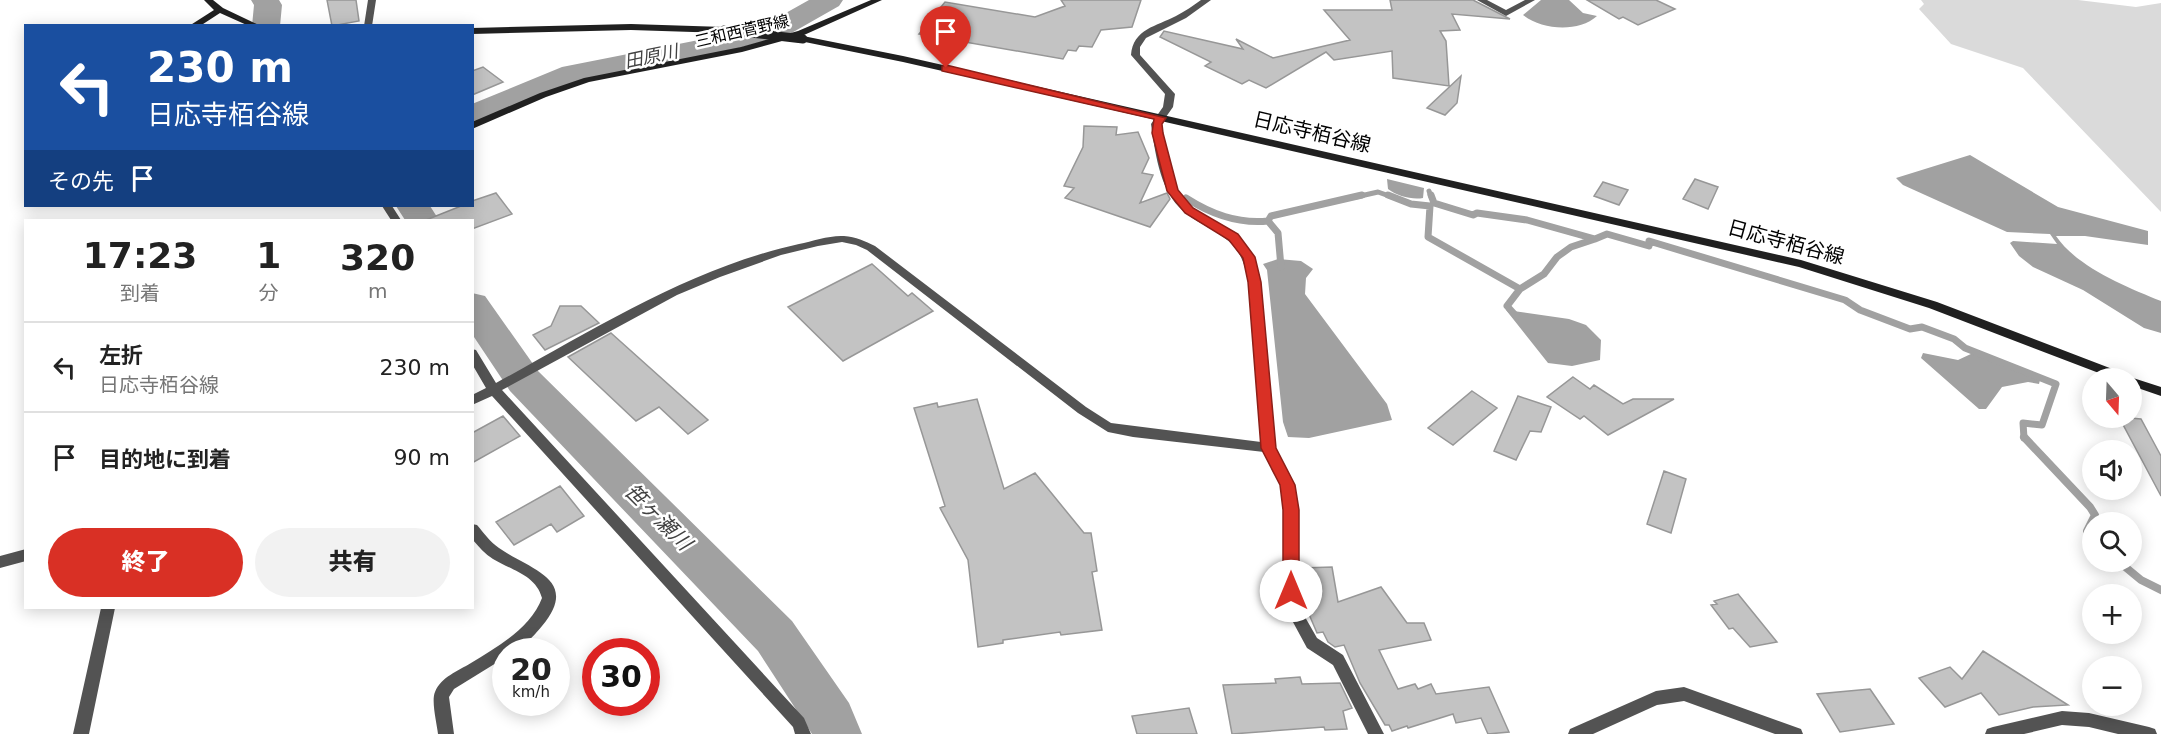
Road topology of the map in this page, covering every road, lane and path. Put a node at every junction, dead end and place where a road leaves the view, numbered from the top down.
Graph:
1 (208, 0) edge
2 (372, 0) edge
3 (878, 0) edge
4 (1207, 0) edge
5 (1481, 0) edge
6 (1531, 0) edge
7 (220, 10) junction
8 (196, 24) edge
9 (251, 24) edge
10 (368, 24) edge
11 (474, 31) edge
12 (1160, 118) junction
13 (474, 125) edge
14 (474, 356) edge
15 (2098, 368) edge
16 (2142, 385) edge
17 (499, 388) junction
18 (2161, 392) edge
19 (474, 400) edge
20 (1268, 448) junction
21 (474, 531) edge
22 (24, 556) edge
23 (0, 562) edge
24 (108, 609) edge
25 (81, 734) edge
26 (446, 734) edge
27 (803, 734) edge
28 (1376, 734) edge
29 (1576, 734) edge
30 (1795, 734) edge
31 (1993, 734) edge
32 (2149, 734) edge

1 - 7 main road
2 - 10 street
3 - 13 main road, 三和西菅野線
4 - 12 street
5 - 6 street
7 - 8 main road
7 - 9 main road
11 - 12 main road, 日応寺栢谷線, bridge
12 - 15 main road, 日応寺栢谷線
12 - 20 street
14 - 17 street
16 - 18 main road
17 - 19 street
17 - 20 street
17 - 27 street
20 - 28 street
21 - 26 street
22 - 23 street
24 - 25 street
29 - 30 street
31 - 32 street

